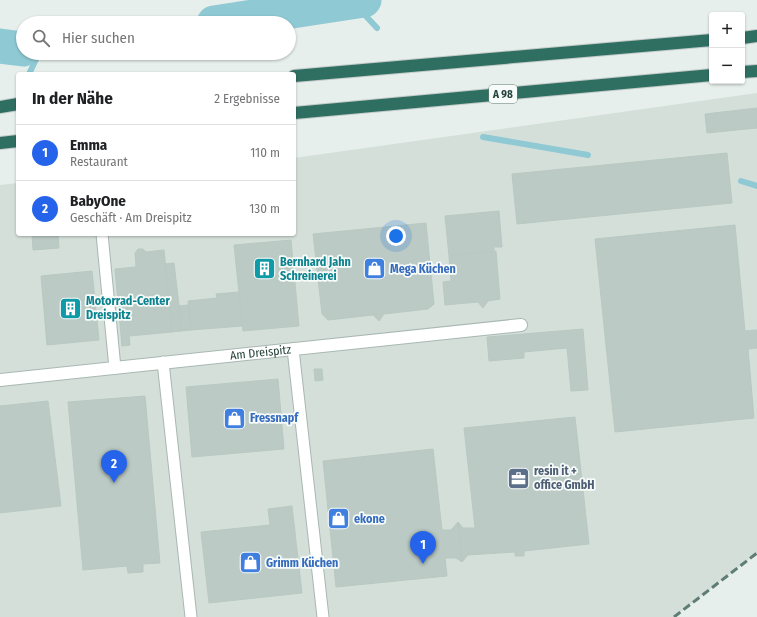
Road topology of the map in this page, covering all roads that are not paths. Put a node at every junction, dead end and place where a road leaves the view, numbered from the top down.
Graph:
1 (757, 36) edge
2 (745, 38) edge
3 (709, 40) edge
4 (757, 71) edge
5 (745, 72) edge
6 (709, 75) edge
7 (296, 76) edge
8 (16, 104) edge
9 (0, 107) edge
10 (296, 113) edge
11 (16, 141) edge
12 (0, 143) edge
13 (102, 236) edge
14 (521, 325) dead end
15 (293, 349) junction
16 (163, 362) junction
17 (115, 368) junction
18 (0, 380) edge
19 (191, 617) edge
20 (323, 617) edge

1 - 2 highway
3 - 7 highway
4 - 5 highway
6 - 10 highway, A 98
8 - 9 highway
11 - 12 highway
13 - 17 lane
14 - 15 street, Am Dreispitz
15 - 16 street, Am Dreispitz
15 - 20 lane
16 - 17 street, Am Dreispitz
16 - 19 lane
17 - 18 street, Am Dreispitz

